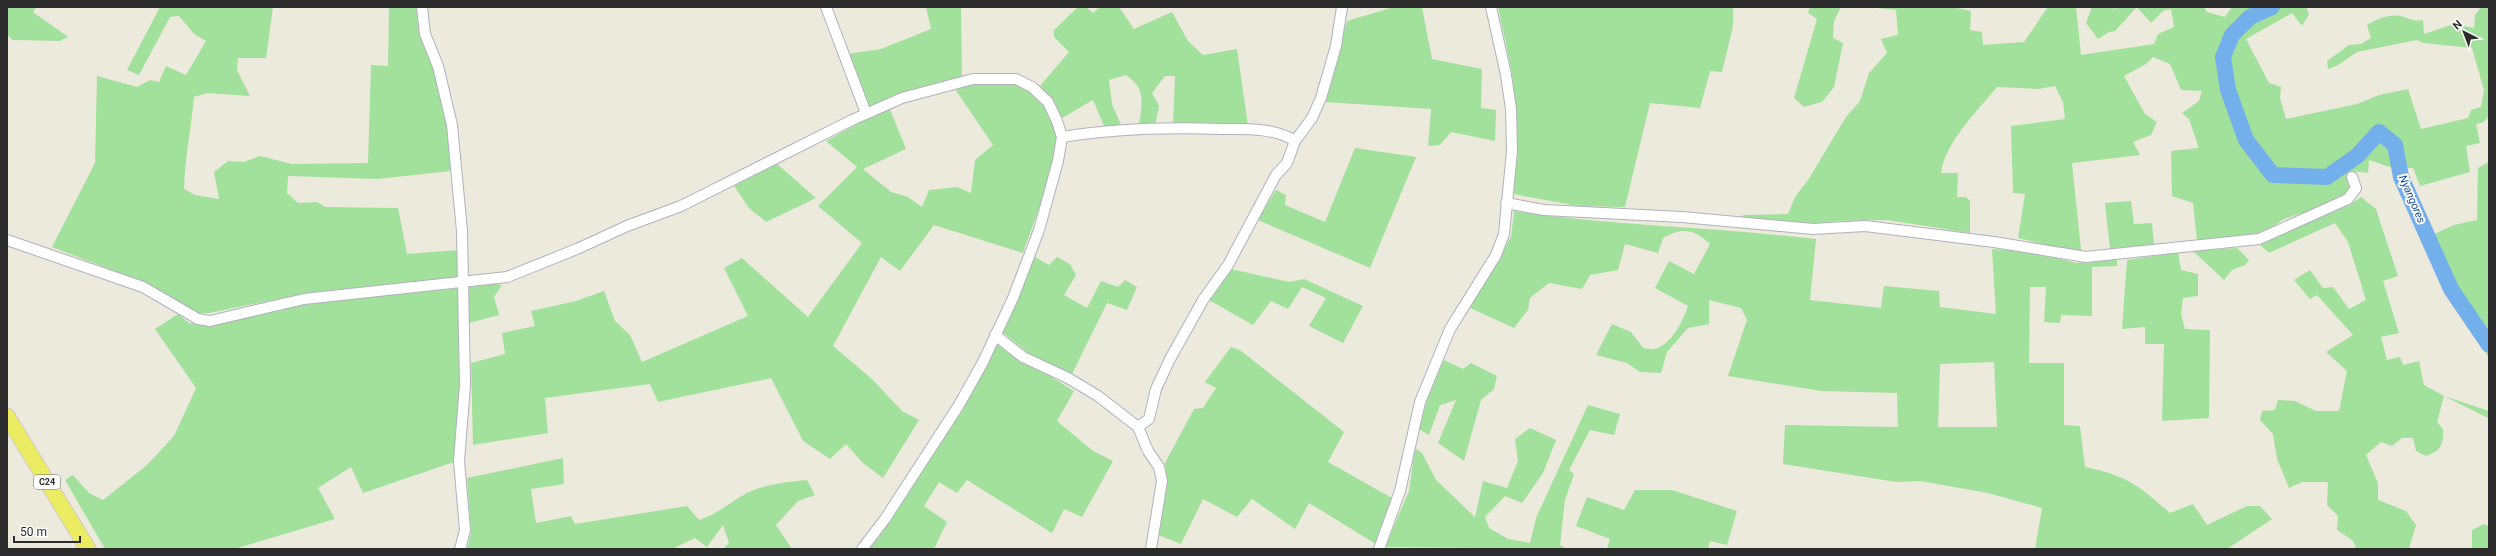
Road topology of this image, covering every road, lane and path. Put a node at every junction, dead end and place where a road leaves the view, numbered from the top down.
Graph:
1 (422, 7) edge
2 (826, 7) edge
3 (1342, 7) edge
4 (1491, 7) edge
5 (866, 113) junction
6 (1062, 137) junction
7 (1295, 141) junction
8 (2352, 177) dead end
9 (1506, 203) junction
10 (8, 239) edge
11 (463, 283) junction
12 (995, 335) junction
13 (7, 416) edge
14 (1138, 427) junction
15 (88, 549) edge
16 (460, 549) edge
17 (862, 549) edge
18 (1151, 549) edge
19 (1379, 549) edge

1 - 11 street
2 - 5 street
3 - 7 street
4 - 9 street
5 - 6 street
5 - 11 street
6 - 7 street
6 - 12 street
7 - 14 street
8 - 9 street
9 - 19 street
10 - 11 street
11 - 16 street
12 - 14 street
12 - 17 street
13 - 15 main road, C24
14 - 18 street

